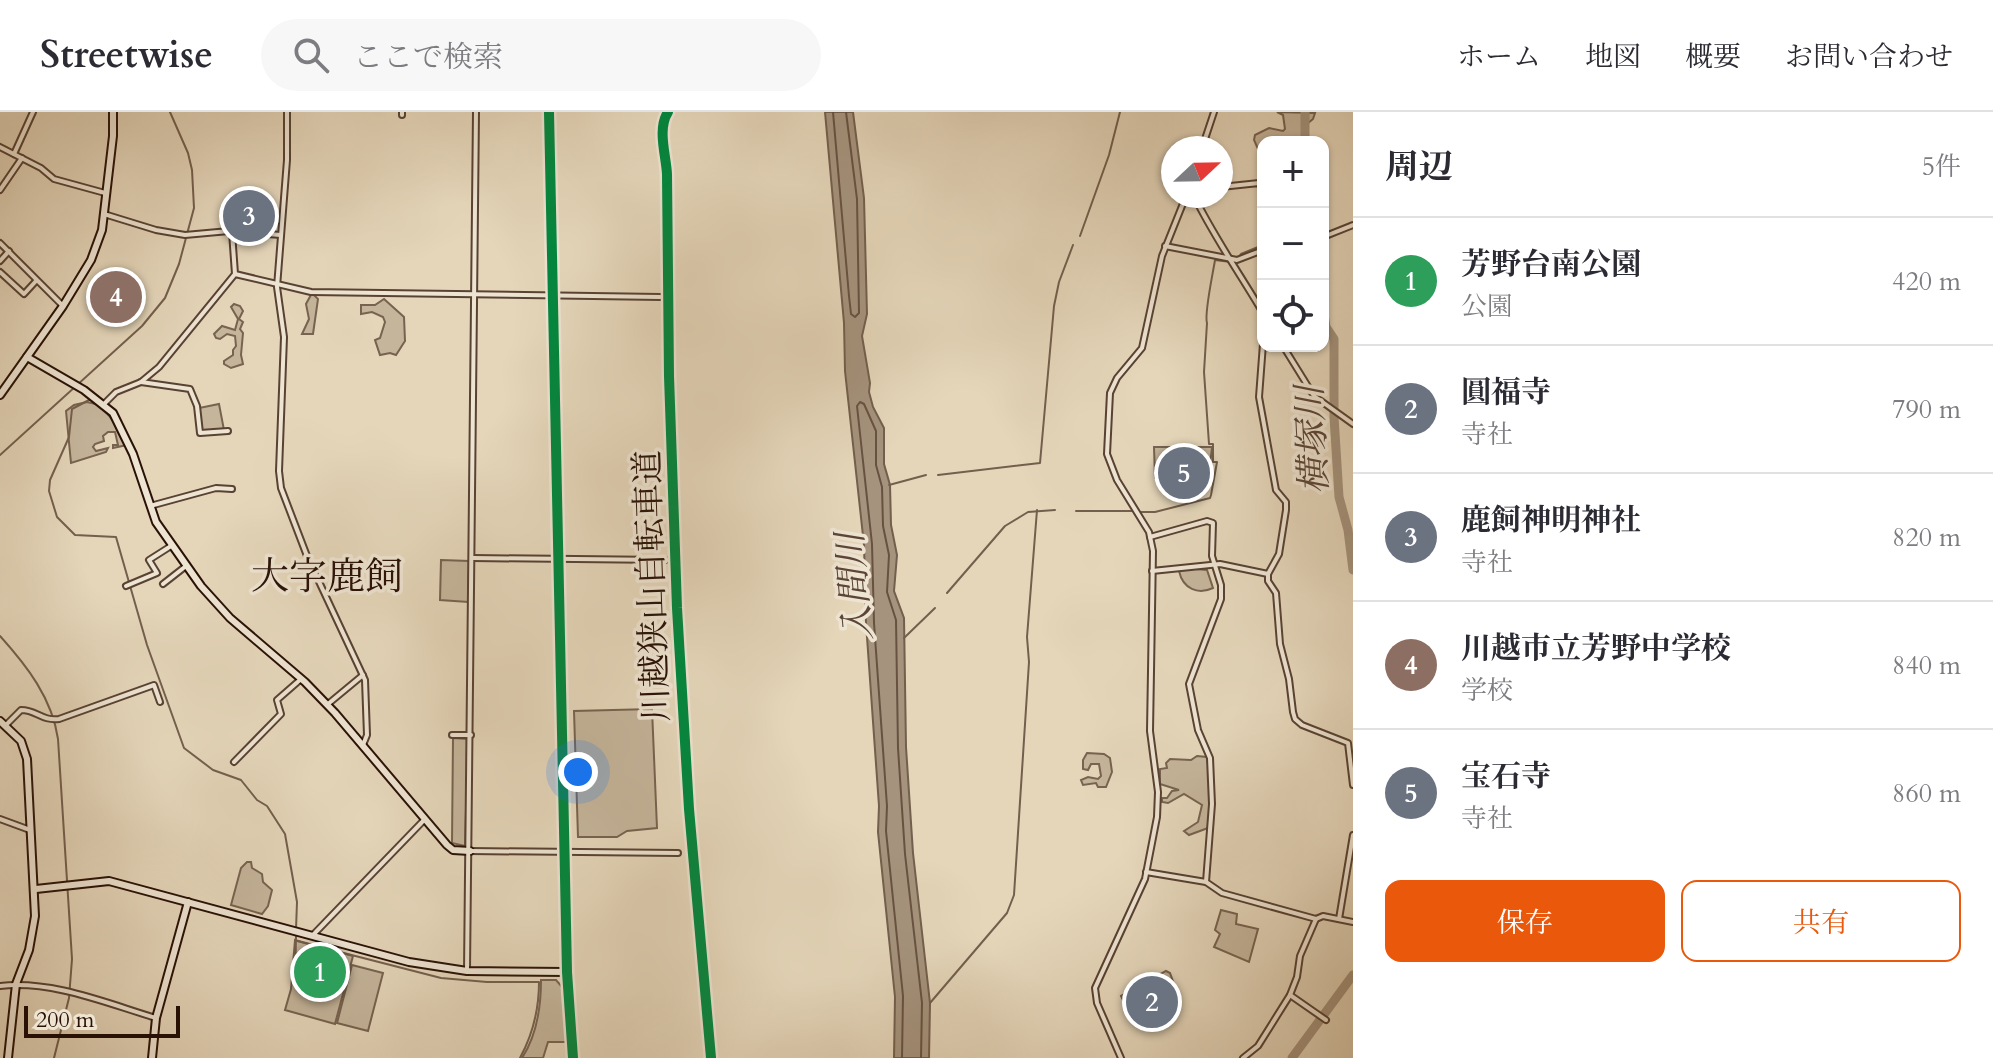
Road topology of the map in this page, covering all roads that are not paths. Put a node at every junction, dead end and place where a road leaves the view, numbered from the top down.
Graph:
1 (33, 112) edge
2 (113, 112) edge
3 (287, 112) edge
4 (476, 112) edge
5 (549, 112) edge
6 (1214, 112) edge
7 (1206, 136) edge
8 (0, 147) edge
9 (14, 154) junction
10 (22, 158) junction
11 (1257, 183) edge
12 (1233, 186) edge
13 (0, 190) edge
14 (105, 193) junction
15 (1181, 208) edge
16 (1201, 208) edge
17 (104, 214) junction
18 (1353, 225) edge
19 (232, 232) junction
20 (281, 235) junction
21 (1329, 235) edge
22 (0, 243) edge
23 (1165, 246) junction
24 (9, 251) junction
25 (1257, 253) edge
26 (1231, 259) junction
27 (0, 261) edge
28 (0, 272) edge
29 (235, 274) junction
30 (36, 281) junction
31 (277, 284) junction
32 (475, 294) junction
33 (553, 295) junction
34 (660, 297) dead end
35 (1257, 303) edge
36 (63, 306) junction
37 (1262, 352) edge
38 (1287, 352) edge
39 (27, 357) junction
40 (0, 376) edge
41 (11, 381) junction
42 (141, 382) junction
43 (0, 395) edge
44 (104, 404) junction
45 (1353, 424) edge
46 (228, 431) dead end
47 (232, 489) dead end
48 (150, 506) junction
49 (1150, 537) junction
50 (171, 546) junction
51 (473, 558) junction
52 (559, 560) junction
53 (665, 560) dead end
54 (1212, 565) junction
55 (186, 566) junction
56 (1152, 571) junction
57 (1268, 574) junction
58 (163, 584) dead end
59 (126, 586) dead end
60 (363, 675) junction
61 (301, 679) junction
62 (160, 702) dead end
63 (327, 705) junction
64 (3, 723) edge
65 (452, 735) dead end
66 (471, 735) junction
67 (363, 745) junction
68 (234, 762) dead end
69 (1353, 785) edge
70 (0, 819) edge
71 (425, 819) junction
72 (32, 830) junction
73 (1353, 835) edge
74 (470, 851) junction
75 (564, 852) junction
76 (678, 853) dead end
77 (1146, 872) junction
78 (1206, 882) junction
79 (36, 889) junction
80 (188, 902) junction
81 (1316, 919) junction
82 (1339, 919) junction
83 (1353, 922) edge
84 (312, 936) junction
85 (467, 971) junction
86 (567, 972) junction
87 (16, 984) junction
88 (0, 986) edge
89 (1290, 995) junction
90 (156, 1018) junction
91 (1326, 1020) dead end
92 (8, 1058) edge
93 (152, 1058) edge
94 (573, 1058) edge
95 (1121, 1058) edge
96 (1243, 1058) edge

1 - 9 street
2 - 14 street
3 - 20 street
4 - 32 street
5 - 33 street
6 - 7 street
8 - 9 street
9 - 10 street
10 - 13 street
10 - 14 street
11 - 12 street
14 - 17 street
15 - 23 street
16 - 26 street
17 - 19 street
17 - 36 street
18 - 21 street
19 - 20 street
19 - 29 street
20 - 31 street
22 - 24 street
23 - 26 street
23 - 49 street
24 - 27 street
24 - 30 street
25 - 26 street
26 - 35 street
28 - 30 street
29 - 31 street
29 - 42 street
30 - 36 street
31 - 32 street
31 - 60 street
32 - 33 street
32 - 51 street
33 - 34 street
33 - 52 street
36 - 39 street
37 - 57 street
38 - 45 street
39 - 41 street
39 - 44 street
40 - 41 street
41 - 43 street
42 - 44 street
42 - 46 street
44 - 48 street
47 - 48 street
48 - 50 street
49 - 54 street
49 - 56 street
50 - 55 street
50 - 59 street
51 - 52 street
51 - 66 street
52 - 53 street
52 - 75 street
54 - 56 street
54 - 57 street
54 - 78 street
55 - 58 street
55 - 61 street
56 - 77 street
57 - 69 street
60 - 63 street
60 - 67 street
61 - 63 street
61 - 68 street
62 - 64 street
63 - 67 street
64 - 72 street
65 - 66 street
66 - 74 street
67 - 71 street
70 - 72 street
71 - 74 street
71 - 84 street
72 - 79 street
73 - 82 street
74 - 75 street
74 - 85 street
75 - 76 street
75 - 86 street
77 - 78 street
77 - 95 street
78 - 81 street
79 - 80 street
79 - 87 street
80 - 84 street
80 - 90 street
81 - 82 street
81 - 89 street
82 - 83 street
84 - 85 street
85 - 86 street
86 - 94 street
87 - 88 street
87 - 90 street
87 - 92 street
89 - 91 street
89 - 96 street
90 - 93 street

